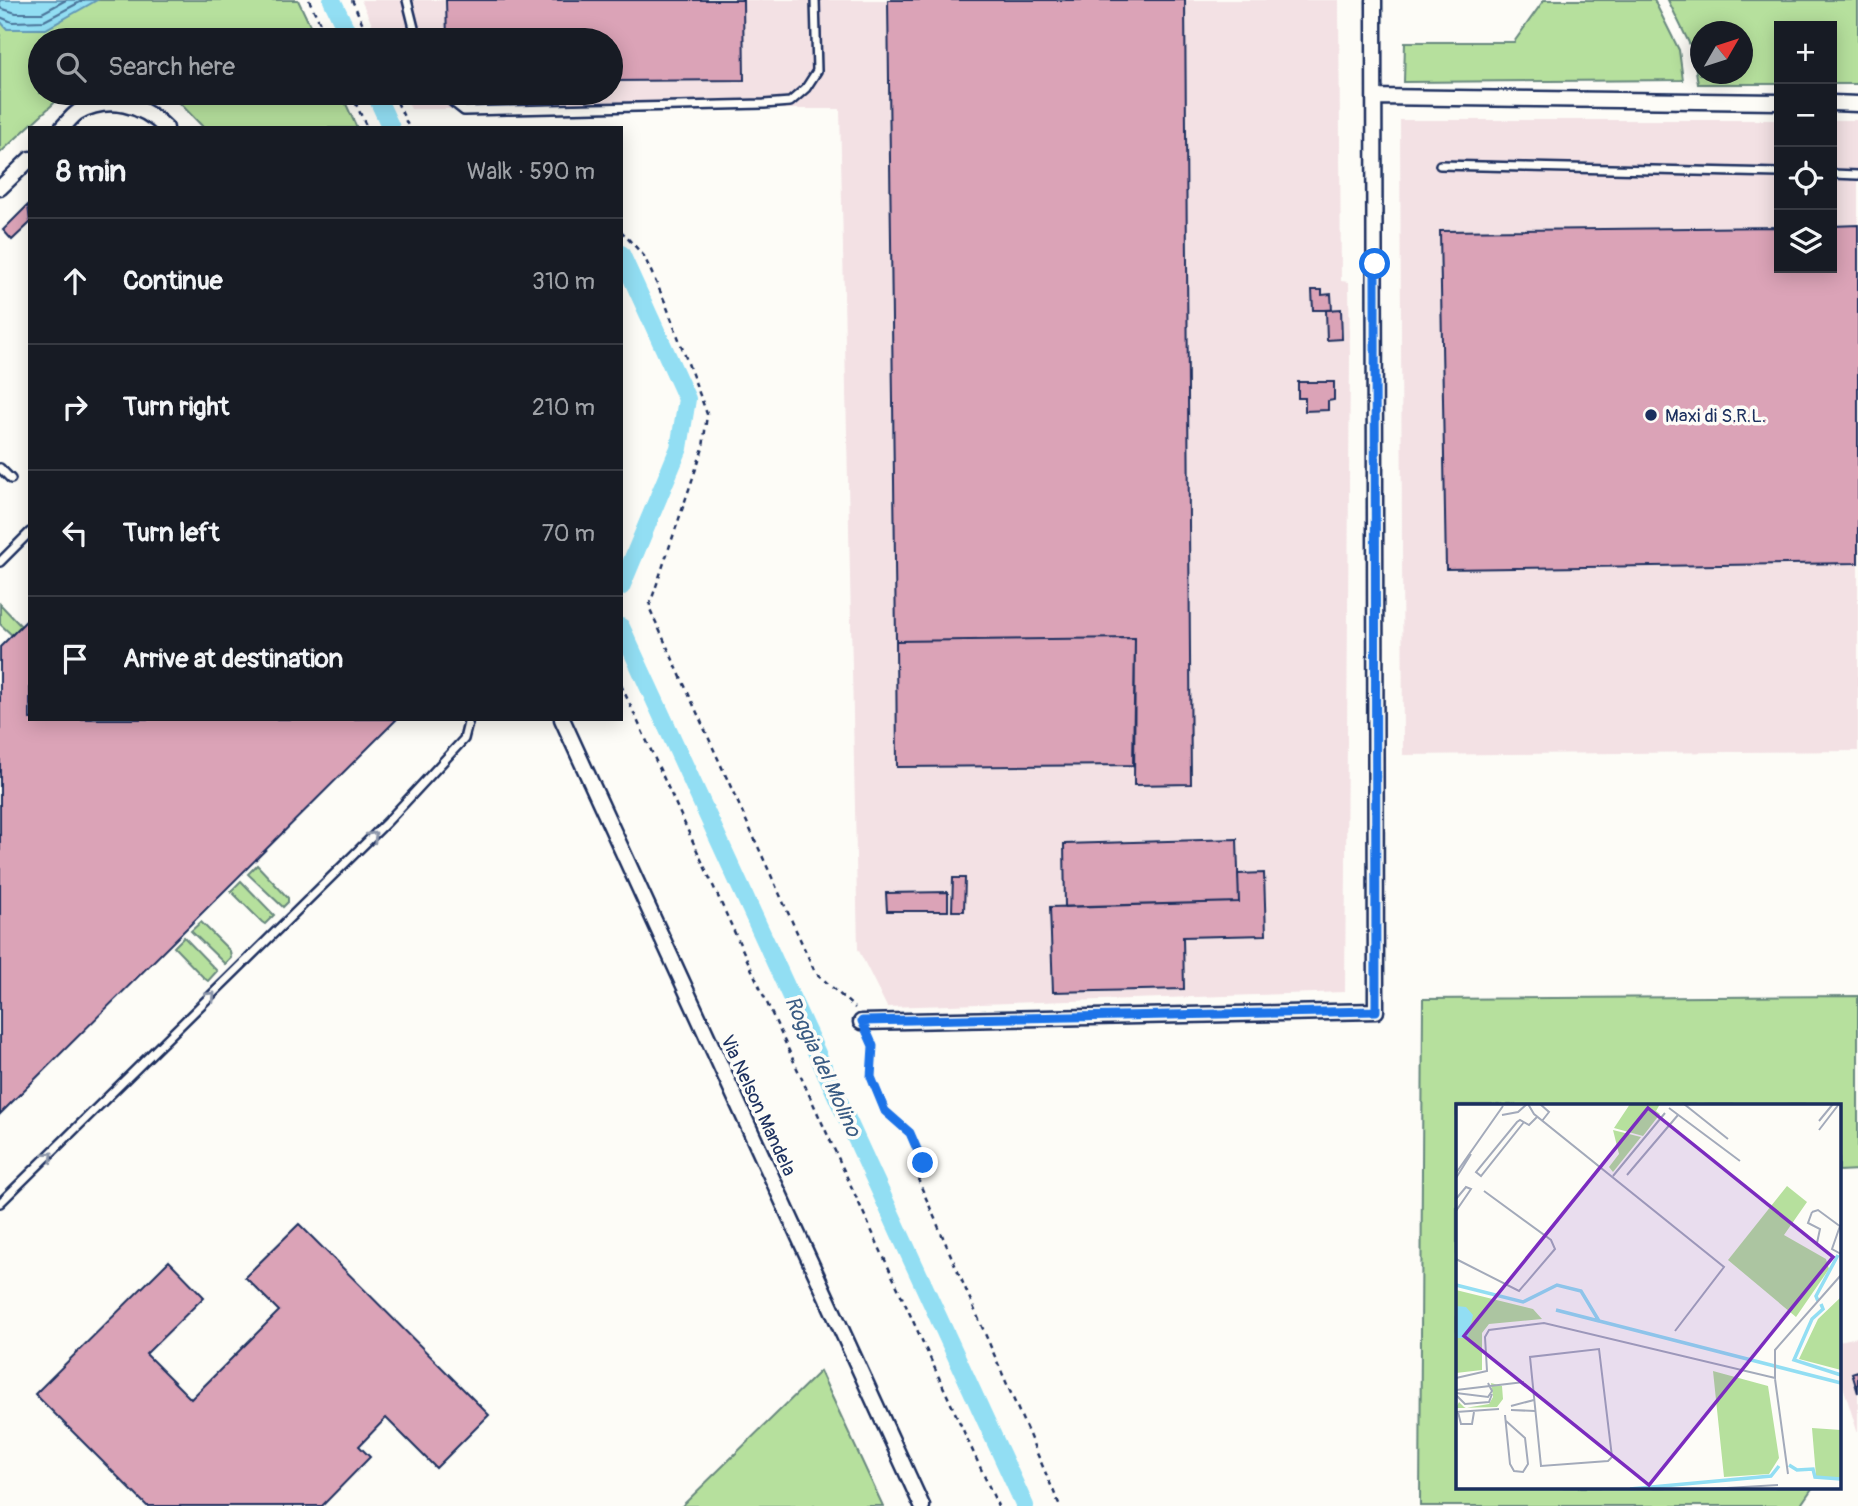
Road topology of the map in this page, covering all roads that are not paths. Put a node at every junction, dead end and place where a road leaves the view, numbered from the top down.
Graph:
1 (407, 0) edge
2 (815, 0) edge
3 (1374, 0) edge
4 (413, 28) edge
5 (1375, 97) junction
6 (1774, 102) edge
7 (1837, 103) edge
8 (1858, 104) edge
9 (97, 105) edge
10 (132, 105) edge
11 (456, 105) edge
12 (64, 126) edge
13 (164, 126) edge
14 (28, 161) edge
15 (1440, 165) dead end
16 (1774, 173) edge
17 (1837, 174) edge
18 (1858, 175) edge
19 (0, 188) edge
20 (0, 468) edge
21 (10, 479) dead end
22 (28, 534) edge
23 (0, 562) edge
24 (468, 721) edge
25 (563, 721) edge
26 (862, 1022) road end
27 (0, 1203) edge
28 (922, 1506) edge

1 - 4 lane
2 - 11 lane
3 - 5 street
5 - 6 street
5 - 26 street
7 - 8 street
9 - 12 street
10 - 13 street
14 - 19 street
15 - 16 lane
17 - 18 lane
20 - 21 lane
22 - 23 lane
27 -> 24 lane
25 - 28 street, Via Nelson Mandela

